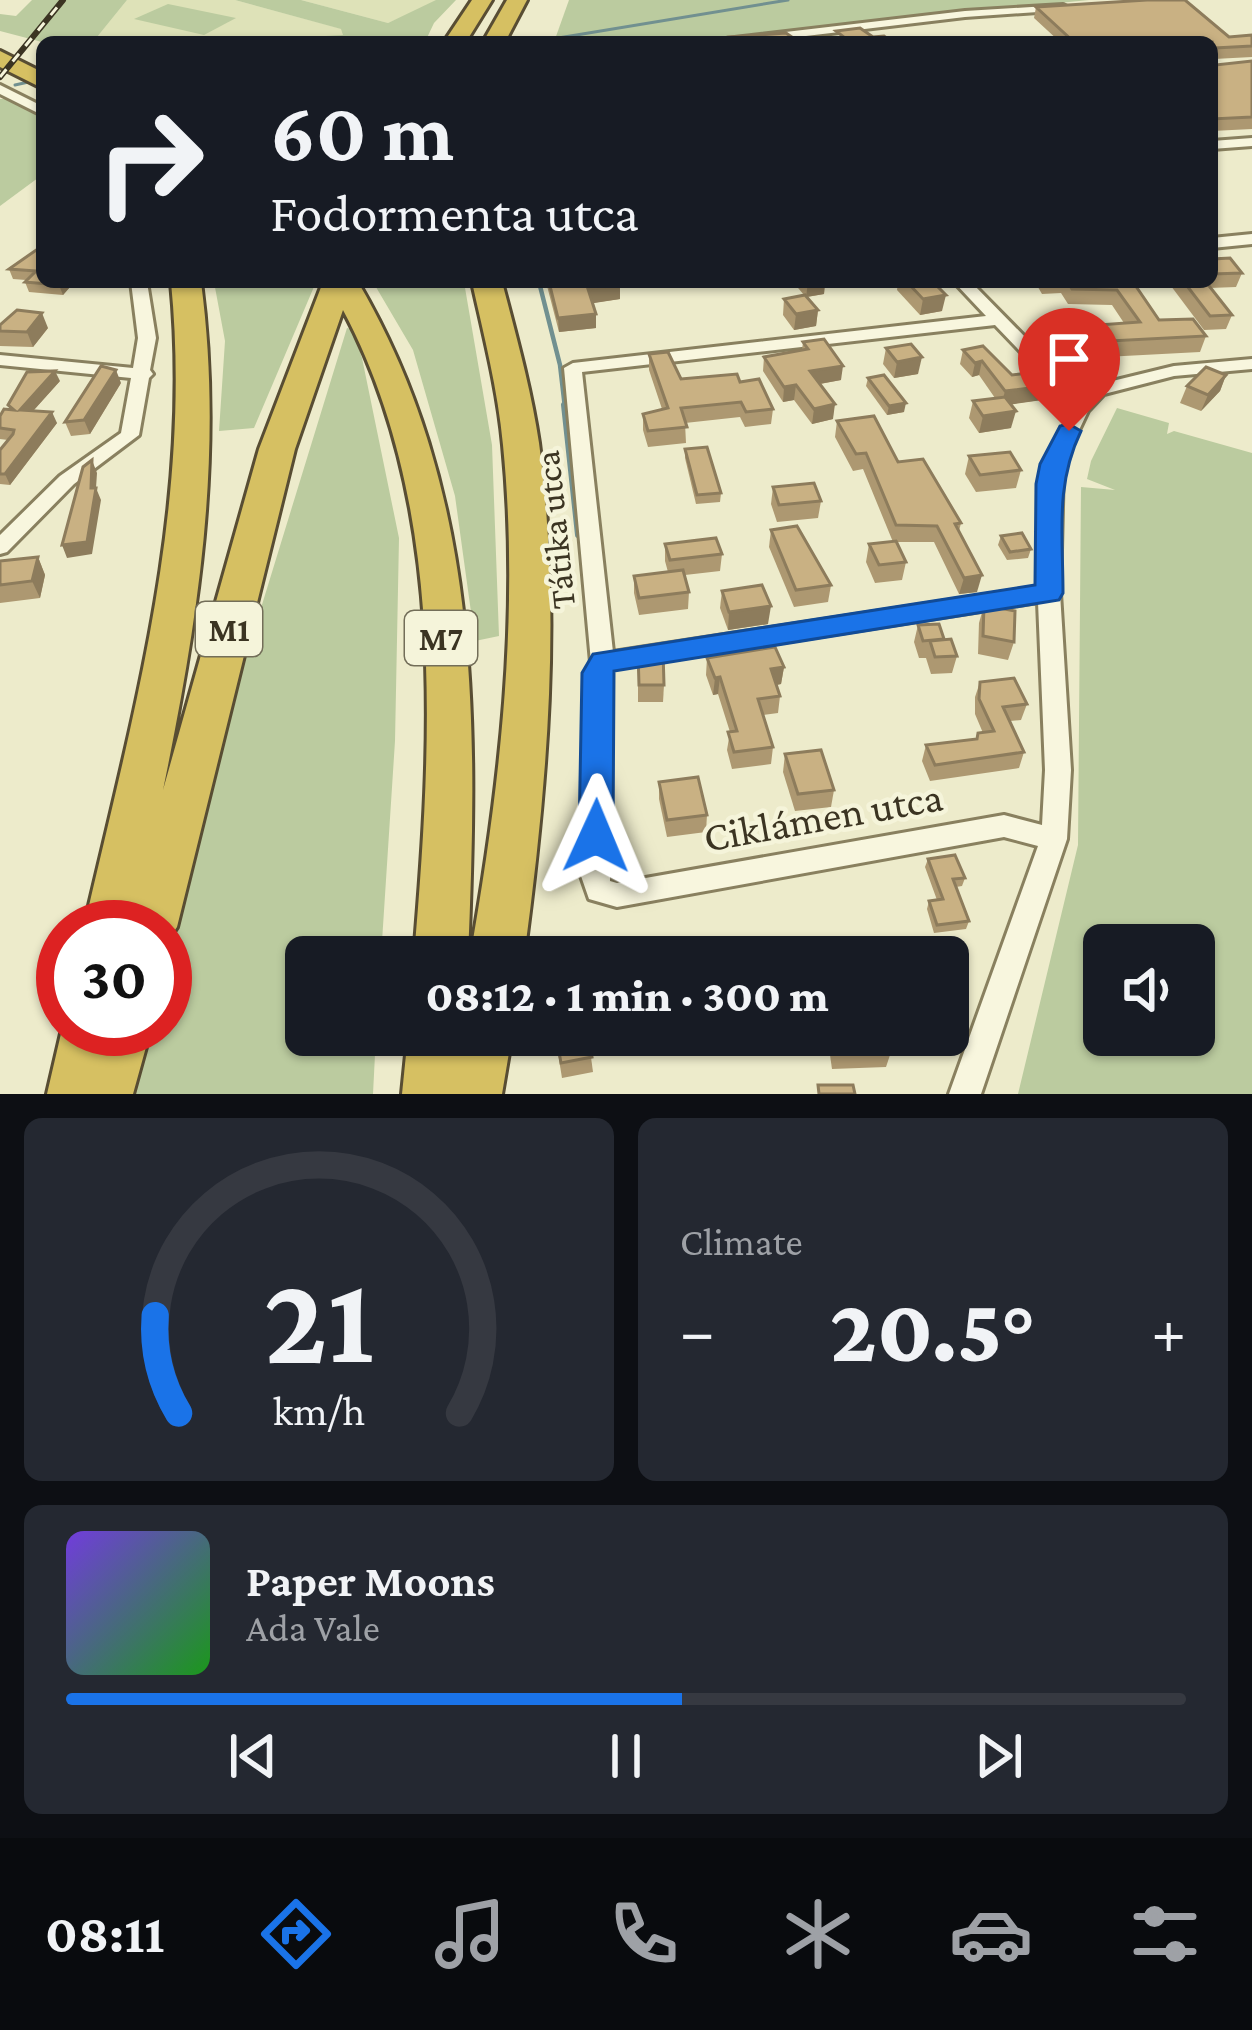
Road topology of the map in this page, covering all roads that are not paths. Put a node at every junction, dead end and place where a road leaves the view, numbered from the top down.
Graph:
1 (482, 0) edge
2 (517, 0) edge
3 (1071, 8) edge
4 (459, 36) edge
5 (497, 36) edge
6 (777, 36) edge
7 (0, 39) edge
8 (0, 58) edge
9 (36, 68) edge
10 (36, 70) edge
11 (0, 89) edge
12 (36, 108) edge
13 (1252, 142) edge
14 (1218, 145) edge
15 (1252, 239) edge
16 (1218, 242) edge
17 (140, 288) edge
18 (187, 288) edge
19 (338, 288) edge
20 (344, 288) edge
21 (488, 288) edge
22 (968, 288) edge
23 (998, 320) junction
24 (0, 360) edge
25 (1252, 364) edge
26 (144, 374) junction
27 (1089, 400) junction
28 (0, 548) edge
29 (1049, 593) junction
30 (603, 662) junction
31 (1054, 839) junction
32 (606, 896) joint
33 (115, 900) edge
34 (158, 900) edge
35 (443, 936) edge
36 (500, 936) edge
37 (84, 1056) edge
38 (115, 1056) edge
39 (434, 1056) edge
40 (480, 1056) edge
41 (76, 1094) edge
42 (104, 1094) edge
43 (431, 1094) edge
44 (473, 1094) edge
45 (965, 1094) edge

1 - 4 highway
2 - 5 highway
3 - 6 street
7 - 9 highway
8 - 10 highway
11 - 12 street
13 - 14 street
15 - 16 street
17 - 26 street
18 - 33 highway
19 - 34 highway, M1
20 - 35 highway, M7
21 - 36 highway
22 - 23 street
23 - 27 street
23 - 30 street, Tátika utca
24 - 26 street
25 - 27 street
26 - 28 street
27 - 29 street
29 - 30 street
29 - 31 street
30 - 32 street, Tátika utca
31 - 32 street, Ciklámen utca
31 - 45 street
37 - 41 highway
38 - 42 highway
39 - 43 highway
40 - 44 highway

